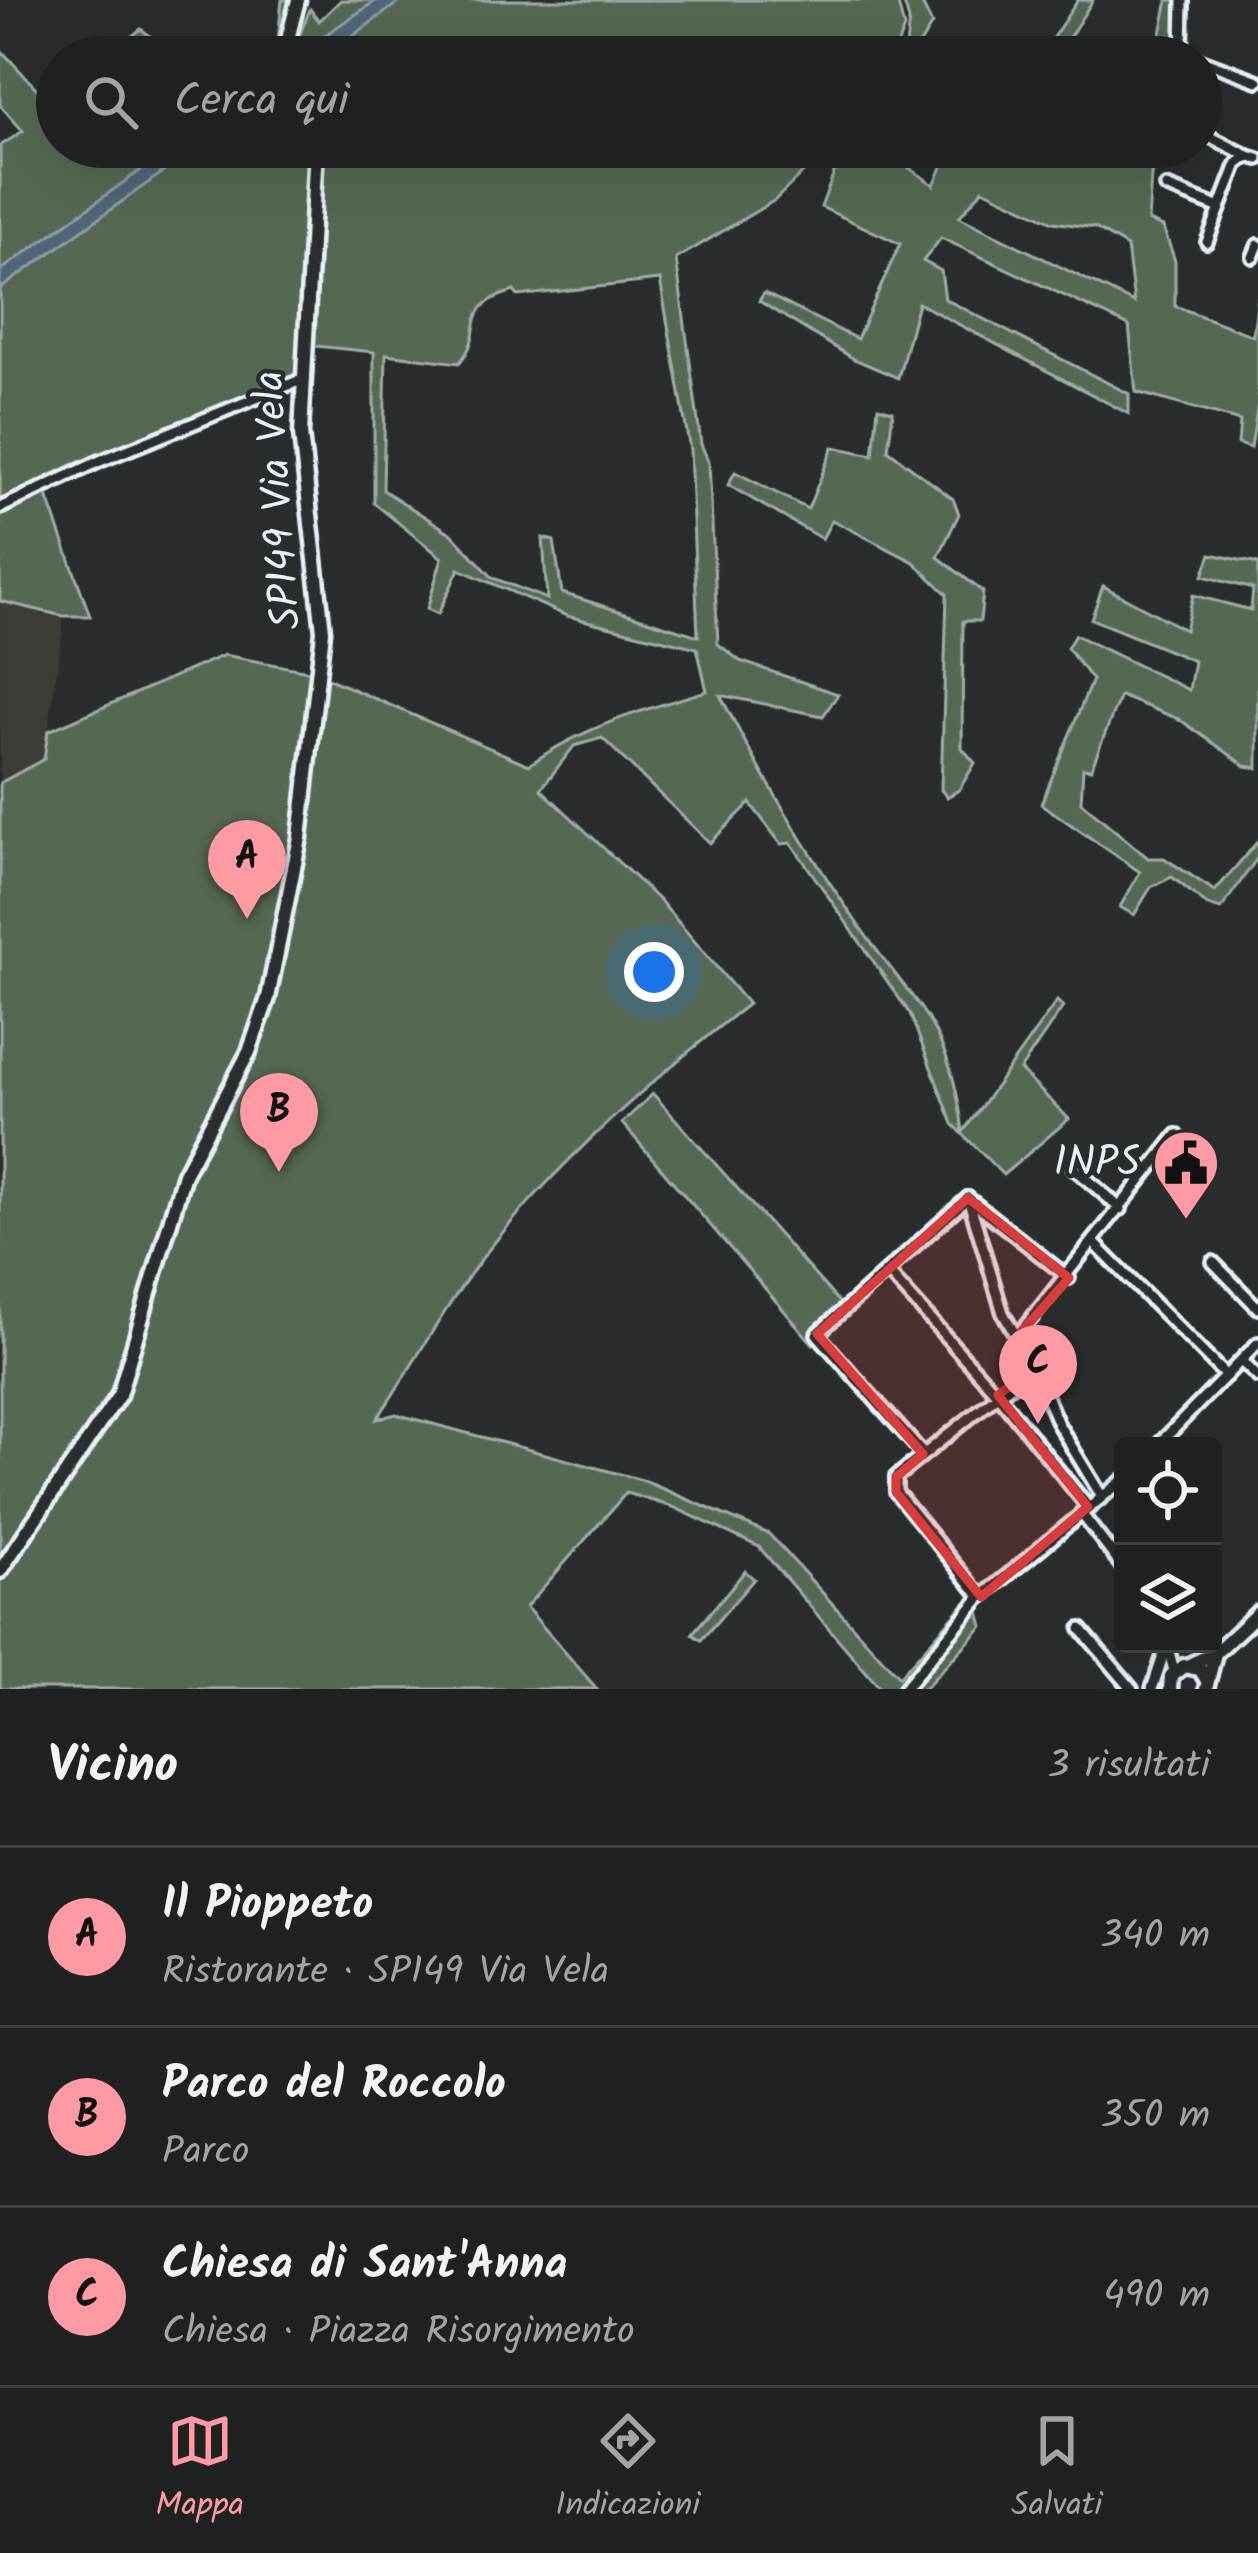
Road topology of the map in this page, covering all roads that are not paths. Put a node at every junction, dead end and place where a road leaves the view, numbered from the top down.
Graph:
1 (298, 0) edge
2 (1183, 0) edge
3 (295, 36) edge
4 (1181, 36) edge
5 (1222, 67) edge
6 (1258, 81) edge
7 (1222, 142) edge
8 (1253, 158) edge
9 (315, 168) edge
10 (1166, 187) dead end
11 (1220, 208) junction
12 (1208, 242) dead end
13 (1258, 245) edge
14 (1253, 257) dead end
15 (301, 380) junction
16 (0, 508) edge
17 (1177, 1135) dead end
18 (1073, 1167) dead end
19 (968, 1198) junction
20 (1121, 1209) junction
21 (1095, 1244) junction
22 (1213, 1262) dead end
23 (887, 1271) junction
24 (1069, 1278) junction
25 (1258, 1308) edge
26 (1016, 1338) junction
27 (1258, 1343) edge
28 (1241, 1360) junction
29 (1034, 1368) junction
30 (1226, 1376) junction
31 (1258, 1377) edge
32 (998, 1395) junction
33 (1166, 1437) edge
34 (923, 1454) junction
35 (1114, 1486) edge
36 (1102, 1495) junction
37 (1085, 1510) junction
38 (1114, 1554) edge
39 (0, 1571) edge
40 (981, 1597) junction
41 (1258, 1613) edge
42 (1081, 1629) dead end
43 (1222, 1646) edge
44 (1165, 1653) edge
45 (1215, 1653) joint
46 (1175, 1678) edge
47 (1206, 1684) edge
48 (904, 1689) edge
49 (1132, 1689) edge
50 (1152, 1689) edge

1 - 3 street
2 - 4 street
5 - 6 street
7 - 8 street
8 - 11 street
9 - 15 street, SP149 Via Vela
10 - 11 street
11 - 12 street
13 - 14 street
15 - 16 street
15 - 39 street, SP149 Via Vela
17 - 20 street
18 - 20 street
19 - 23 street
19 - 24 street
19 - 26 street
20 - 21 street
21 - 24 street
21 - 30 street
22 - 25 street
23 - 32 street
23 - 34 street
24 - 26 street
26 - 29 street
27 - 28 street
28 - 30 street
28 - 31 street
29 - 32 street
29 - 36 street
30 - 33 street
32 - 34 street
32 - 37 street
34 - 40 street
35 - 36 street
36 - 37 street
37 - 38 street
37 - 40 street
40 - 48 street
41 - 43 street
42 - 49 street
44 - 50 street
45 - 46 street
45 - 47 street
46 - 47 street

